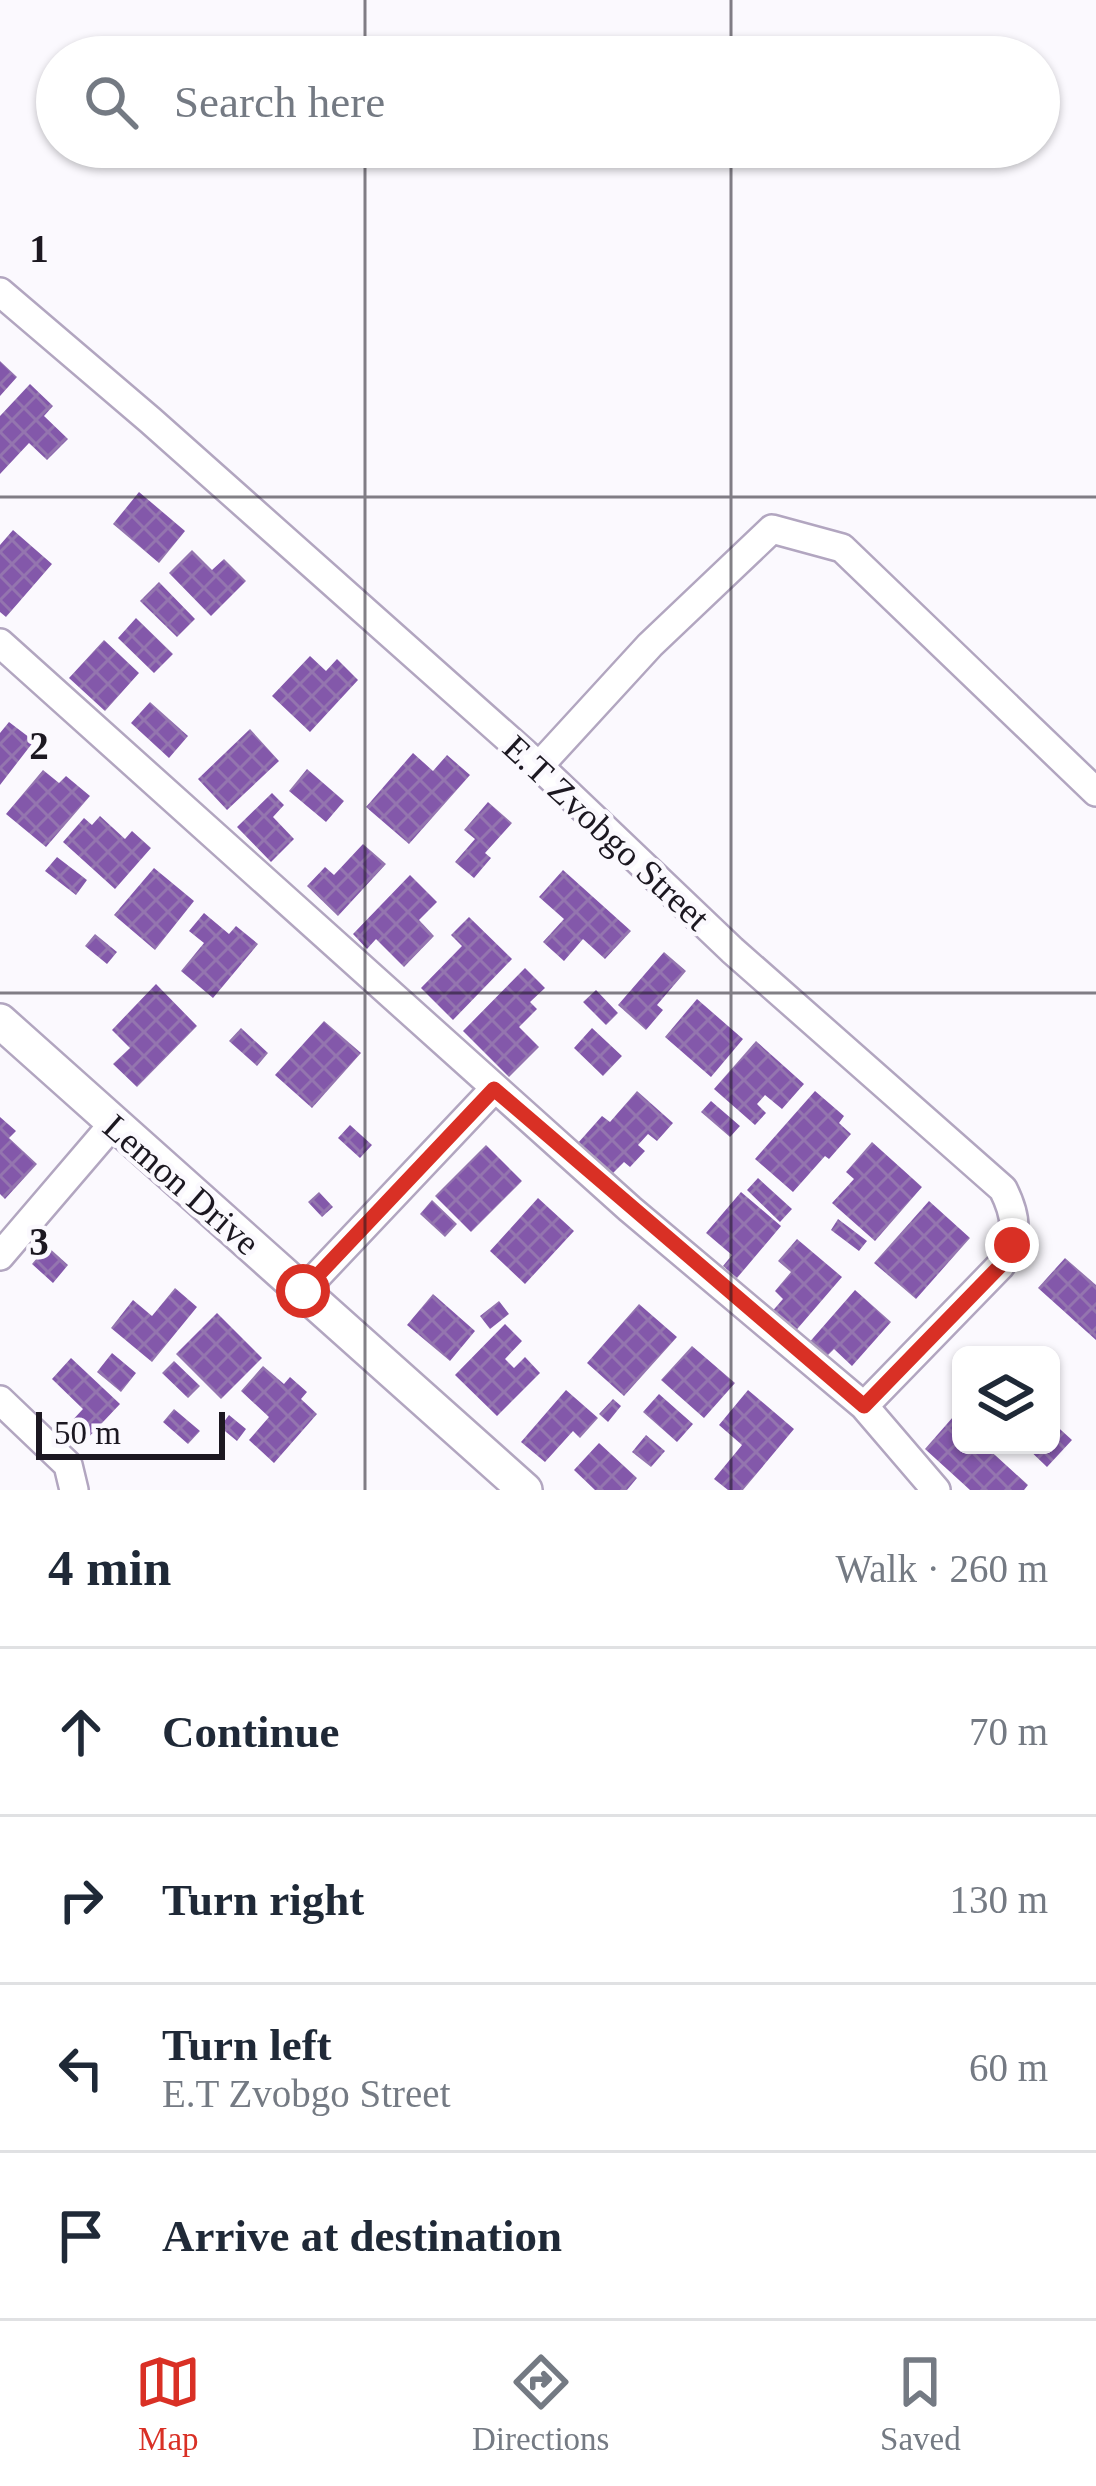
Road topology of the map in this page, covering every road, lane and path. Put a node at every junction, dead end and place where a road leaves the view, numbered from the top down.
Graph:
1 (0, 292) edge
2 (0, 643) edge
3 (538, 766) junction
4 (1096, 792) edge
5 (0, 1022) edge
6 (494, 1089) junction
7 (113, 1124) junction
8 (0, 1256) edge
9 (303, 1291) junction
10 (0, 1400) edge
11 (864, 1406) junction
12 (74, 1490) edge
13 (525, 1490) edge
14 (937, 1490) edge

1 - 3 street, E.T Zvobgo Street
2 - 6 street
3 - 4 street
3 - 11 street, E.T Zvobgo Street
5 - 7 street, Lemon Drive
6 - 9 street
6 - 11 street
7 - 8 street
7 - 9 street, Lemon Drive
9 - 13 street, Lemon Drive
10 - 12 street
11 - 14 street

